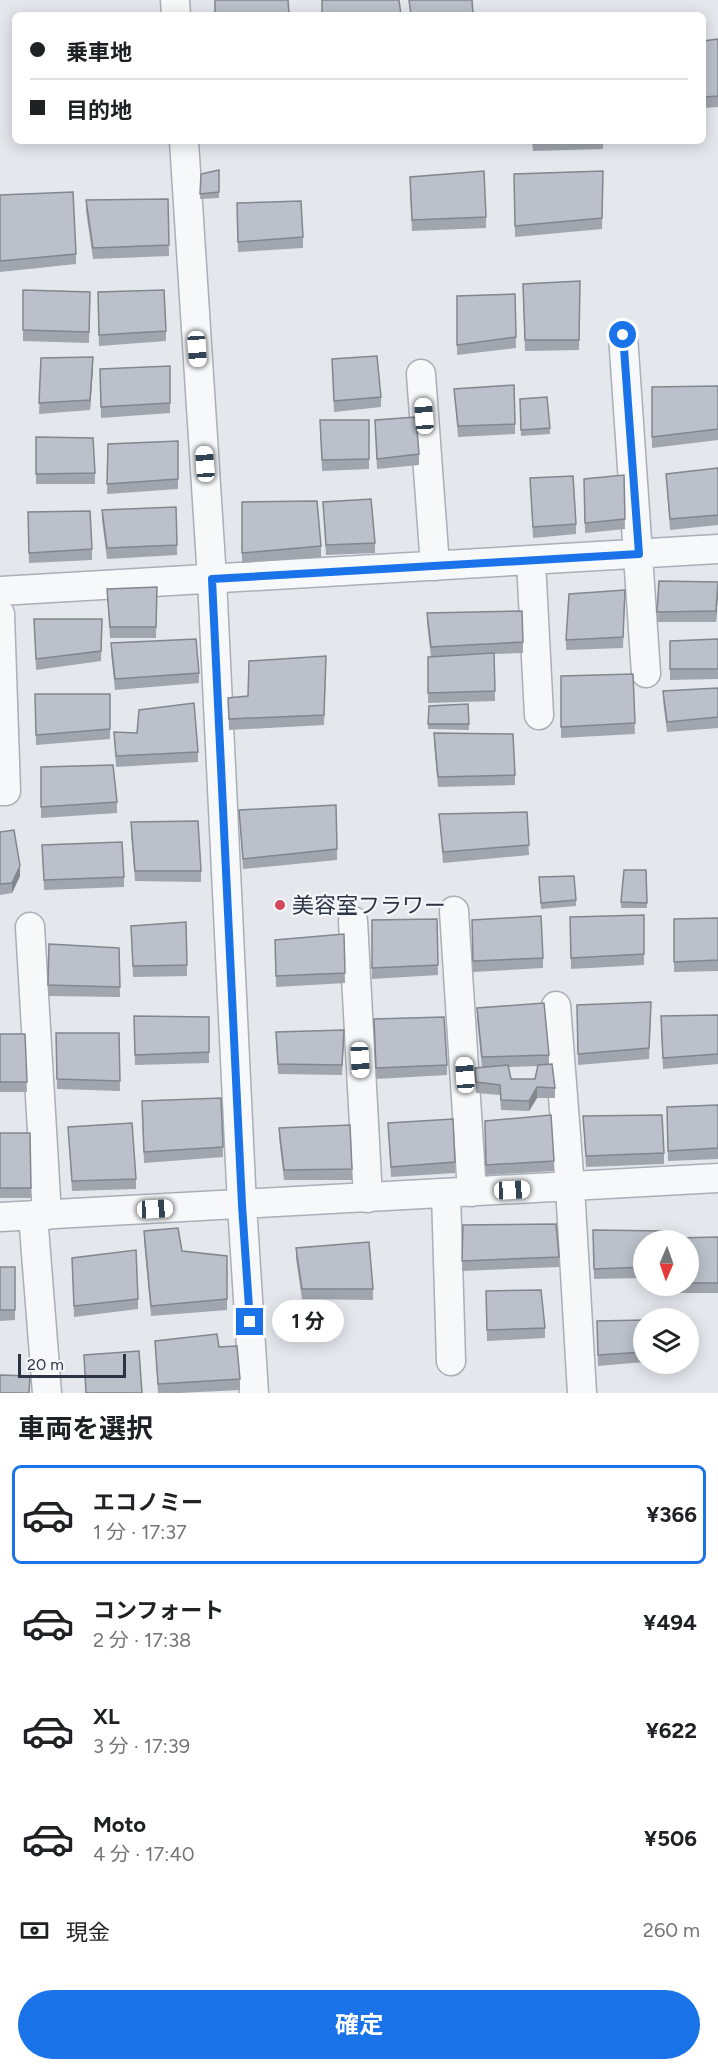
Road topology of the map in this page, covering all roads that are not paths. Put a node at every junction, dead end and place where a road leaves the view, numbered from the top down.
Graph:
1 (184, 144) edge
2 (623, 335) dead end
3 (421, 374) dead end
4 (718, 549) edge
5 (639, 554) junction
6 (531, 561) junction
7 (435, 566) junction
8 (212, 579) junction
9 (0, 591) edge
10 (0, 614) edge
11 (646, 673) dead end
12 (539, 715) dead end
13 (0, 791) edge
14 (454, 911) dead end
15 (353, 921) dead end
16 (30, 927) dead end
17 (556, 1006) dead end
18 (718, 1178) edge
19 (570, 1186) junction
20 (459, 1192) junction
21 (368, 1198) junction
22 (242, 1205) junction
23 (40, 1215) junction
24 (0, 1217) edge
25 (451, 1361) dead end
26 (47, 1393) edge
27 (254, 1393) edge
28 (582, 1393) edge

1 - 8 street
2 - 5 street
3 - 7 street
4 - 5 street
5 - 6 street
5 - 11 street
6 - 7 street
6 - 12 street
7 - 8 street
8 - 9 street
8 - 22 street
10 - 13 street
14 - 20 street
15 - 21 street
16 - 23 street
17 - 19 street
18 - 19 street
19 - 20 street
19 - 28 street
20 - 21 street
20 - 25 street
21 - 22 street
22 - 23 street
22 - 27 street
23 - 24 street
23 - 26 street

